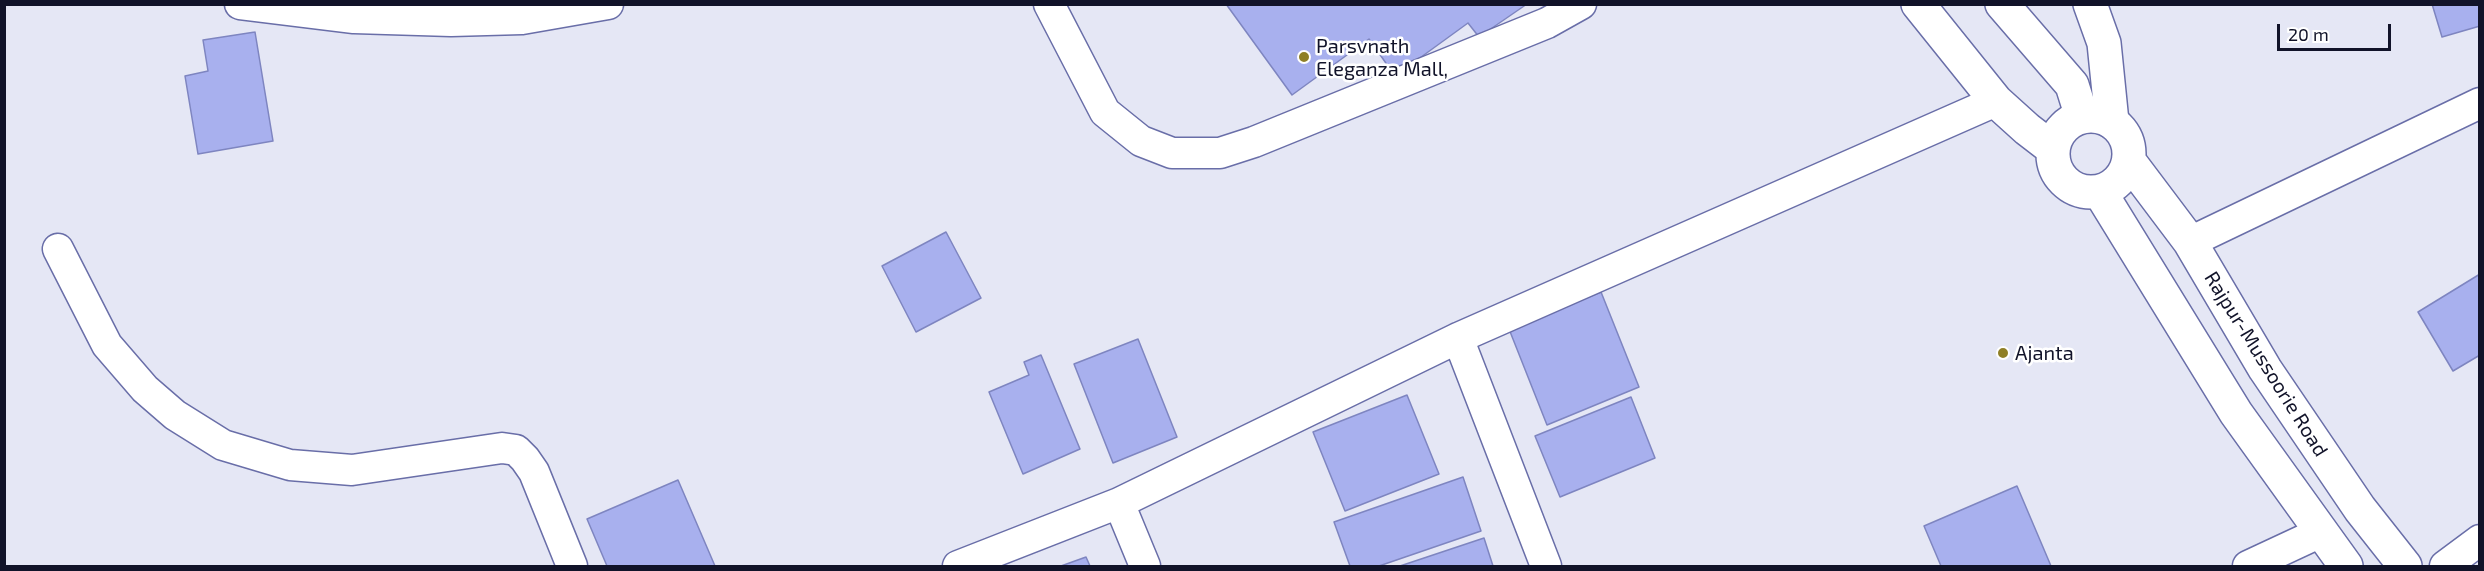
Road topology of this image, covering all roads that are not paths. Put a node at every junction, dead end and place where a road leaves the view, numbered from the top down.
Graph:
1 (240, 4) edge
2 (608, 4) edge
3 (1049, 4) edge
4 (1581, 4) edge
5 (1918, 4) edge
6 (2002, 4) edge
7 (2090, 4) edge
8 (1996, 101) junction
9 (2480, 103) edge
10 (2097, 120) junction
11 (2054, 149) junction
12 (2129, 160) junction
13 (2100, 192) junction
14 (2190, 242) junction
15 (58, 249) dead end
16 (1458, 338) junction
17 (1119, 503) junction
18 (2320, 532) junction
19 (2480, 540) edge
20 (572, 567) edge
21 (958, 567) edge
22 (1145, 567) edge
23 (1546, 567) edge
24 (2248, 567) edge
25 (2346, 567) edge
26 (2405, 567) edge
27 (2445, 567) edge

1 - 2 street
3 - 4 street
5 - 8 main road
6 - 10 main road
7 - 10 main road
8 - 11 main road
8 - 16 street
9 - 14 street
10 - 11 main road
10 - 12 main road
11 - 13 main road
12 - 13 main road
12 - 14 main road, Rajpur-Mussoorie Road
13 - 18 main road
14 - 26 main road, Rajpur-Mussoorie Road
15 - 20 street
16 - 17 street
16 - 23 street
17 - 21 street
17 - 22 street
18 - 24 street
18 - 25 main road
19 - 27 street

